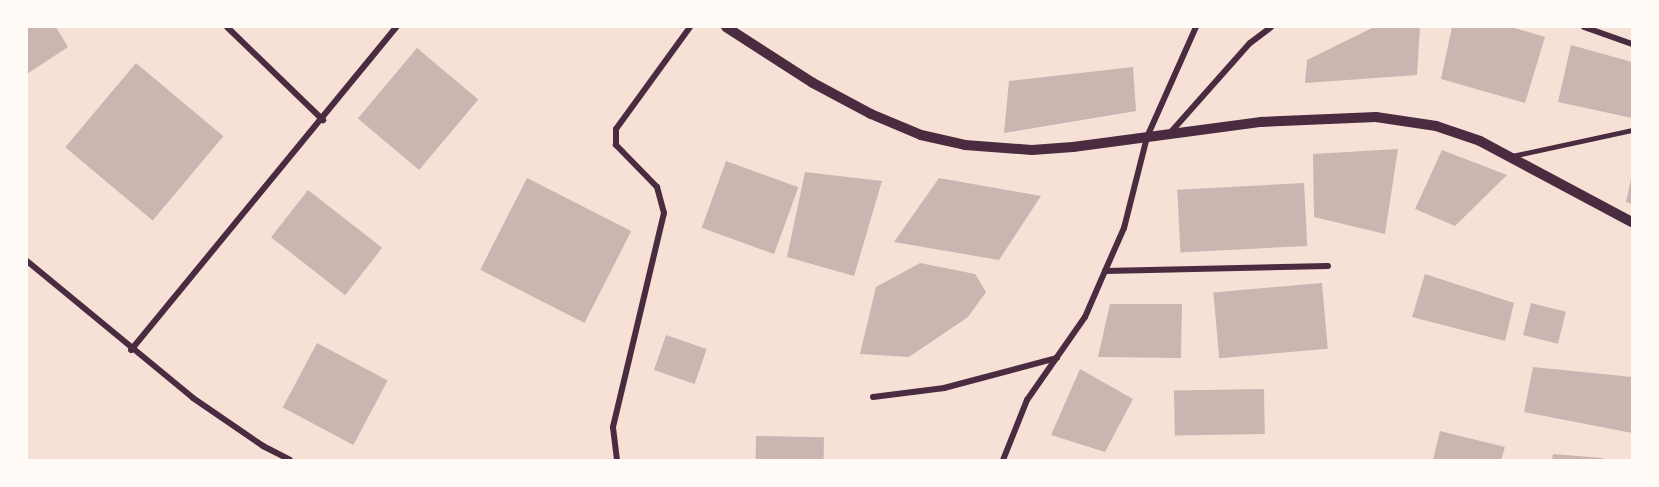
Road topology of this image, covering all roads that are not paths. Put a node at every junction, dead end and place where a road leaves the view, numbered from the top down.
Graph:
1 (227, 27) edge
2 (396, 27) edge
3 (690, 27) edge
4 (726, 27) edge
5 (1196, 27) edge
6 (1271, 27) edge
7 (1584, 27) edge
8 (1632, 44) edge
9 (323, 120) junction
10 (1632, 130) edge
11 (1170, 134) junction
12 (1147, 137) junction
13 (1512, 156) junction
14 (1632, 222) edge
15 (27, 261) edge
16 (1328, 266) dead end
17 (1106, 271) junction
18 (131, 350) junction
19 (1057, 358) junction
20 (873, 397) dead end
21 (290, 460) edge
22 (617, 460) edge
23 (1002, 460) edge

1 - 9 street
2 - 9 street
3 - 22 street
4 - 12 street
5 - 12 street
6 - 11 street
7 - 8 street
9 - 18 street
10 - 13 lane
11 - 12 street
11 - 13 street
12 - 17 street
13 - 14 street
15 - 18 street
16 - 17 street
17 - 19 street
18 - 21 street
19 - 20 street
19 - 23 street

